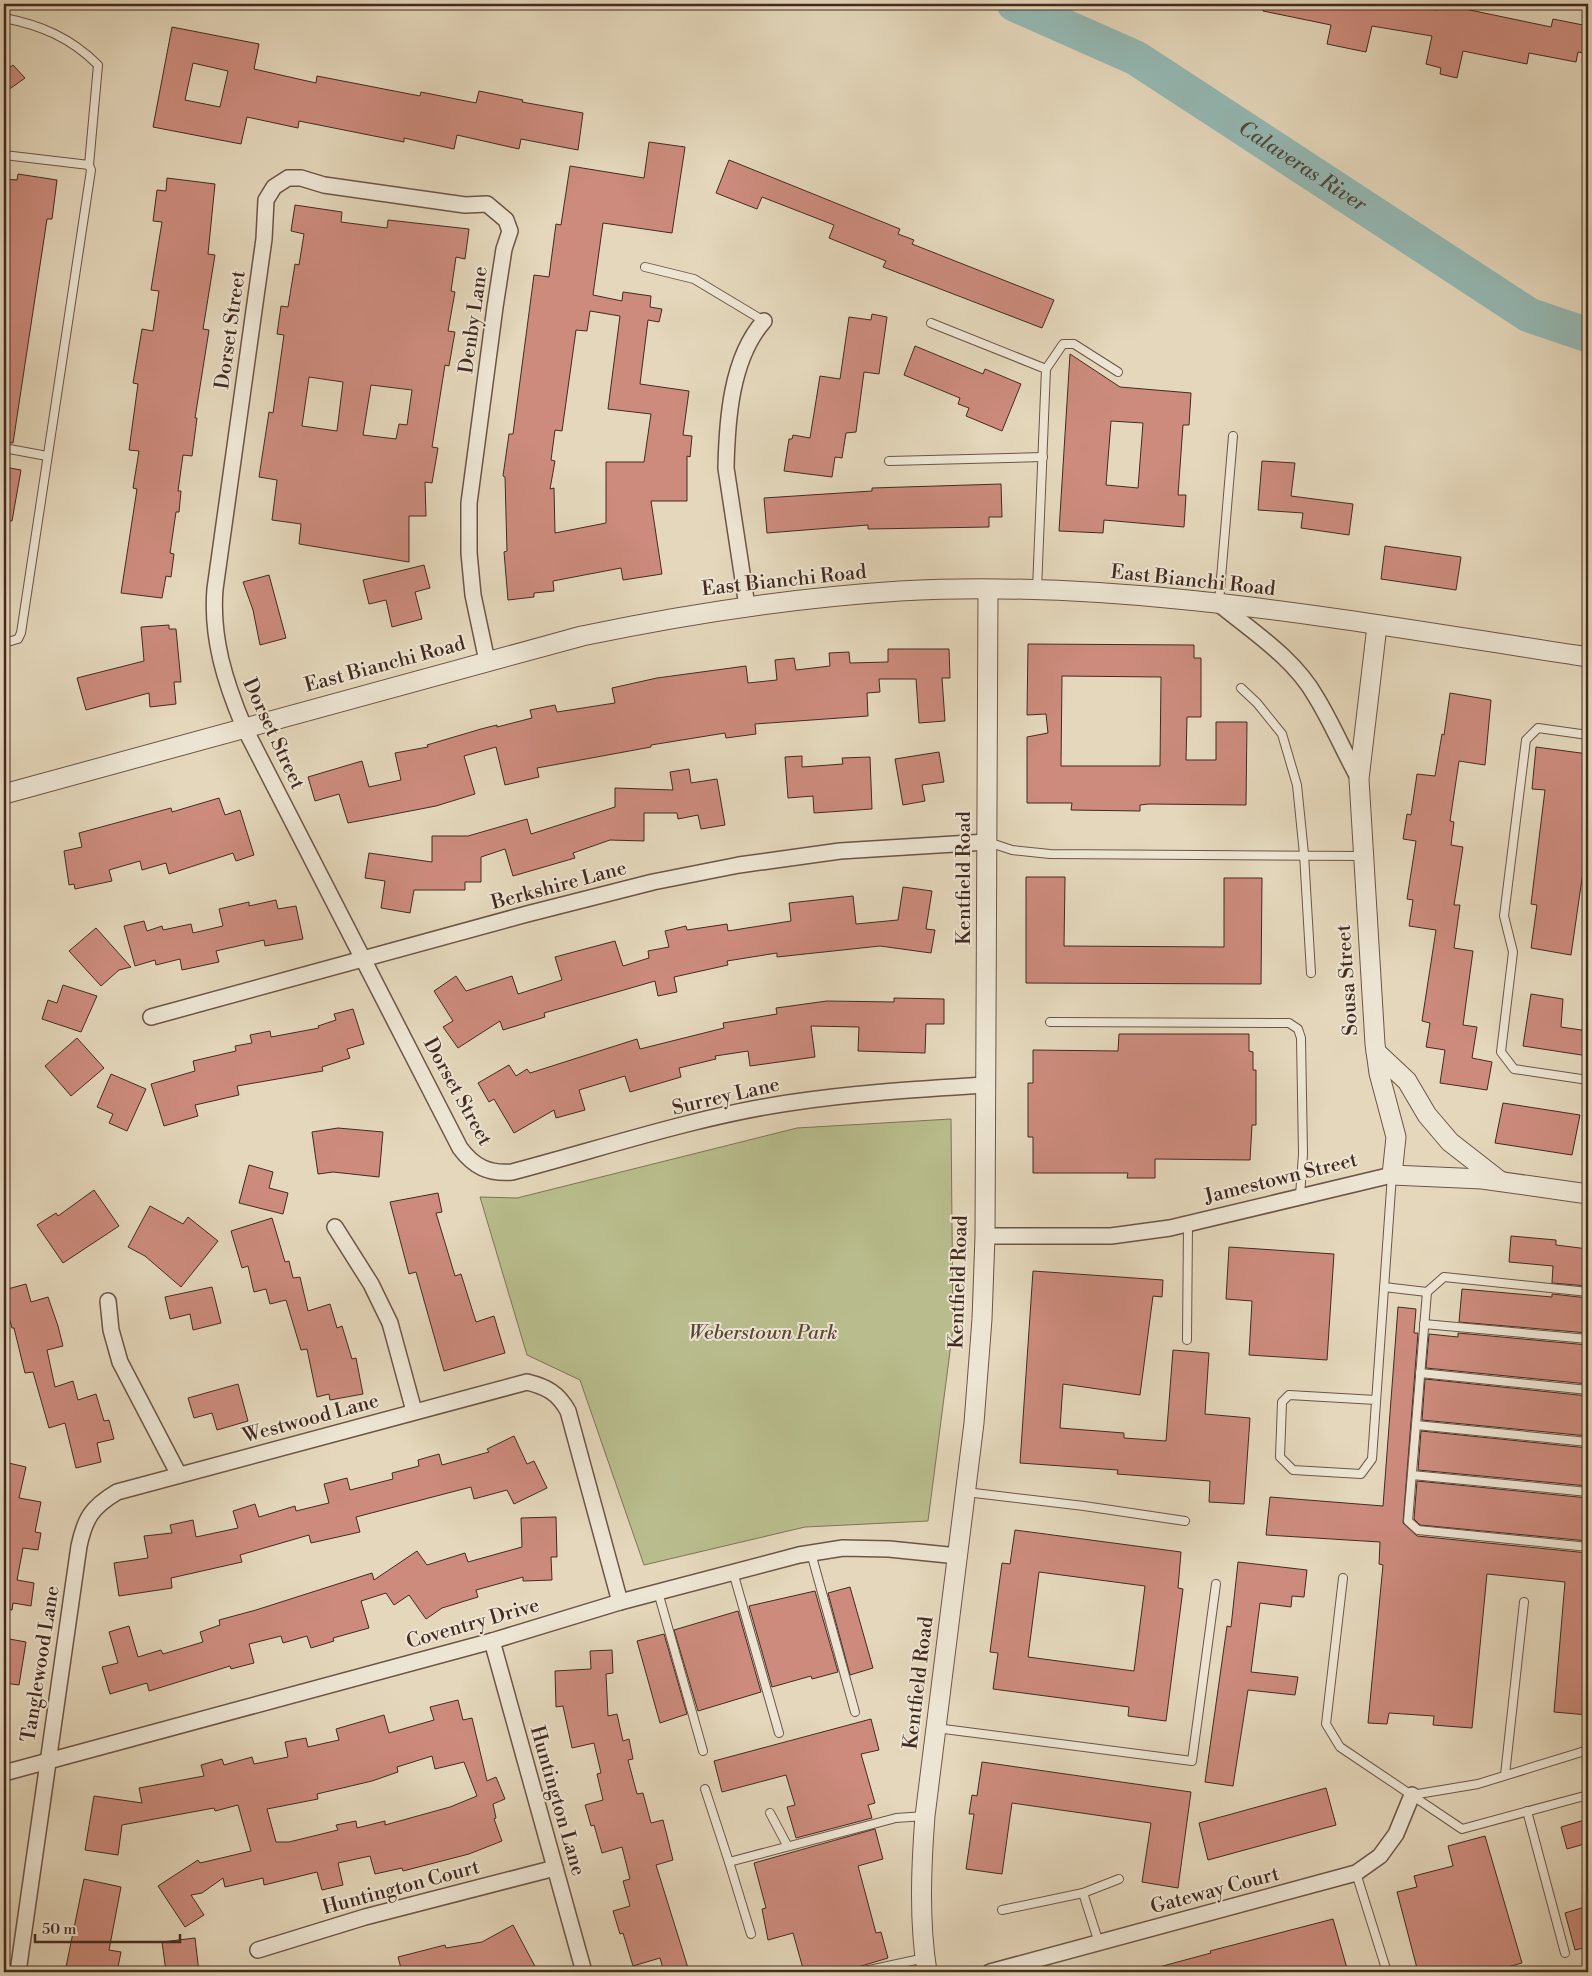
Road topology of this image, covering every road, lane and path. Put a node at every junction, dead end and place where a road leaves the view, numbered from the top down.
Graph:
1 (4, 18) edge
2 (4, 155) edge
3 (89, 165) junction
4 (278, 183) joint
5 (645, 267) dead end
6 (764, 321) joint
7 (931, 323) dead end
8 (1046, 369) junction
9 (1118, 372) dead end
10 (1233, 436) dead end
11 (4, 448) edge
12 (47, 456) junction
13 (1043, 457) junction
14 (889, 461) dead end
15 (988, 590) junction
16 (1036, 591) junction
17 (1219, 604) junction
18 (747, 606) junction
19 (1377, 626) junction
20 (4, 643) edge
21 (1588, 657) edge
22 (487, 661) junction
23 (1241, 688) dead end
24 (244, 727) junction
25 (1588, 735) edge
26 (1359, 779) junction
27 (4, 794) edge
28 (986, 842) junction
29 (1304, 854) junction
30 (1362, 856) junction
31 (364, 960) junction
32 (1311, 973) dead end
33 (151, 1017) dead end
34 (1050, 1022) dead end
35 (1376, 1052) junction
36 (1588, 1080) edge
37 (985, 1085) junction
38 (481, 1169) joint
39 (1392, 1175) junction
40 (1500, 1181) junction
41 (1588, 1194) edge
42 (1300, 1196) junction
43 (1188, 1224) junction
44 (335, 1227) dead end
45 (985, 1236) junction
46 (1384, 1287) junction
47 (1427, 1292) junction
48 (1588, 1292) edge
49 (108, 1301) dead end
50 (1424, 1324) junction
51 (1187, 1340) dead end
52 (1588, 1340) edge
53 (1420, 1374) junction
54 (1588, 1390) edge
55 (1376, 1400) junction
56 (414, 1411) junction
57 (1416, 1426) junction
58 (1588, 1442) edge
59 (178, 1475) junction
60 (1412, 1475) junction
61 (966, 1492) junction
62 (1588, 1492) edge
63 (91, 1512) joint
64 (1185, 1521) dead end
65 (1588, 1547) edge
66 (811, 1553) junction
67 (958, 1556) junction
68 (733, 1572) junction
69 (1343, 1578) dead end
70 (1216, 1584) dead end
71 (658, 1592) junction
72 (620, 1602) junction
73 (1524, 1602) dead end
74 (492, 1641) junction
75 (855, 1712) dead end
76 (936, 1728) junction
77 (779, 1733) dead end
78 (1588, 1750) edge
79 (703, 1751) dead end
80 (46, 1761) junction
81 (4, 1773) edge
82 (1505, 1776) junction
83 (705, 1789) dead end
84 (1412, 1795) junction
85 (1588, 1795) edge
86 (1527, 1811) junction
87 (770, 1813) dead end
88 (925, 1816) junction
89 (787, 1845) junction
90 (729, 1862) junction
91 (555, 1868) junction
92 (1356, 1873) junction
93 (1119, 1879) dead end
94 (1084, 1893) junction
95 (1002, 1910) dead end
96 (751, 1934) dead end
97 (1099, 1943) junction
98 (258, 1950) dead end
99 (1565, 1953) dead end
100 (926, 1965) edge
101 (18, 1972) edge
102 (584, 1972) edge
103 (860, 1972) edge
104 (990, 1972) edge
105 (1387, 1972) edge

1 - 3 lane
2 - 3 lane
3 - 12 lane
4 - 22 street, Denby Lane
4 - 24 street, Dorset Street
5 - 6 lane
6 - 18 street
7 - 8 lane
8 - 9 lane
8 - 13 lane
10 - 17 lane
11 - 12 lane
12 - 20 lane
13 - 14 lane
13 - 16 lane
15 - 16 street, East Bianchi Road
15 - 18 street, East Bianchi Road
15 - 28 street, Kentfield Road
16 - 17 street, East Bianchi Road
17 - 19 street, East Bianchi Road
17 - 26 street, Sousa Street
18 - 22 street, East Bianchi Road
19 - 21 street, East Bianchi Road
19 - 26 street, Sousa Street
22 - 24 street, East Bianchi Road
23 - 29 lane
24 - 27 street, East Bianchi Road
24 - 31 street, Dorset Street
25 - 36 lane
26 - 30 street, Sousa Street
28 - 29 lane
28 - 31 street, Berkshire Lane
28 - 37 street, Kentfield Road
29 - 30 lane
29 - 32 lane
30 - 35 street, Sousa Street
31 - 33 street, Berkshire Lane
31 - 38 street, Dorset Street
34 - 42 lane
35 - 39 street, Sousa Street
35 - 40 street
37 - 38 street, Surrey Lane
37 - 45 street, Kentfield Road
39 - 40 street, Jamestown Street
39 - 42 street, Jamestown Street
39 - 46 lane
40 - 41 street, Jamestown Street
42 - 43 street, Jamestown Street
43 - 45 street, Jamestown Street
43 - 51 lane
44 - 56 street
45 - 61 street, Kentfield Road
46 - 47 lane
46 - 55 lane
47 - 48 lane
47 - 50 lane
49 - 59 street
50 - 52 lane
50 - 53 lane
53 - 54 lane
53 - 57 lane
55 - 55 lane
56 - 59 street, Westwood Lane
56 - 72 street, Westwood Lane
57 - 58 lane
57 - 60 lane
59 - 63 street, Westwood Lane
60 - 62 lane
60 - 65 lane
61 - 64 lane
61 - 67 street, Kentfield Road
63 - 80 street, Tanglewood Lane
66 - 67 street, Coventry Drive
66 - 68 street, Coventry Drive
66 - 75 lane
67 - 76 street, Kentfield Road
68 - 71 street, Coventry Drive
68 - 77 lane
69 - 84 lane
70 - 76 lane
71 - 72 street, Coventry Drive
71 - 79 lane
72 - 74 street, Coventry Drive
73 - 82 lane
74 - 80 street, Coventry Drive
74 - 91 street, Huntington Lane
76 - 88 street, Kentfield Road
78 - 82 lane
80 - 81 street, Coventry Drive
80 - 101 street, Tanglewood Lane
82 - 84 lane
83 - 90 lane
84 - 86 lane
84 - 92 street, Gateway Court
85 - 86 lane
86 - 99 lane
87 - 89 lane
88 - 89 lane
88 - 100 street, Kentfield Road
89 - 90 lane
90 - 96 lane
91 - 98 street, Huntington Court
91 - 102 street, Huntington Lane
92 - 97 street, Gateway Court
92 - 105 lane
93 - 94 lane
94 - 95 lane
94 - 97 lane
97 - 104 street, Gateway Court
100 - 103 lane

